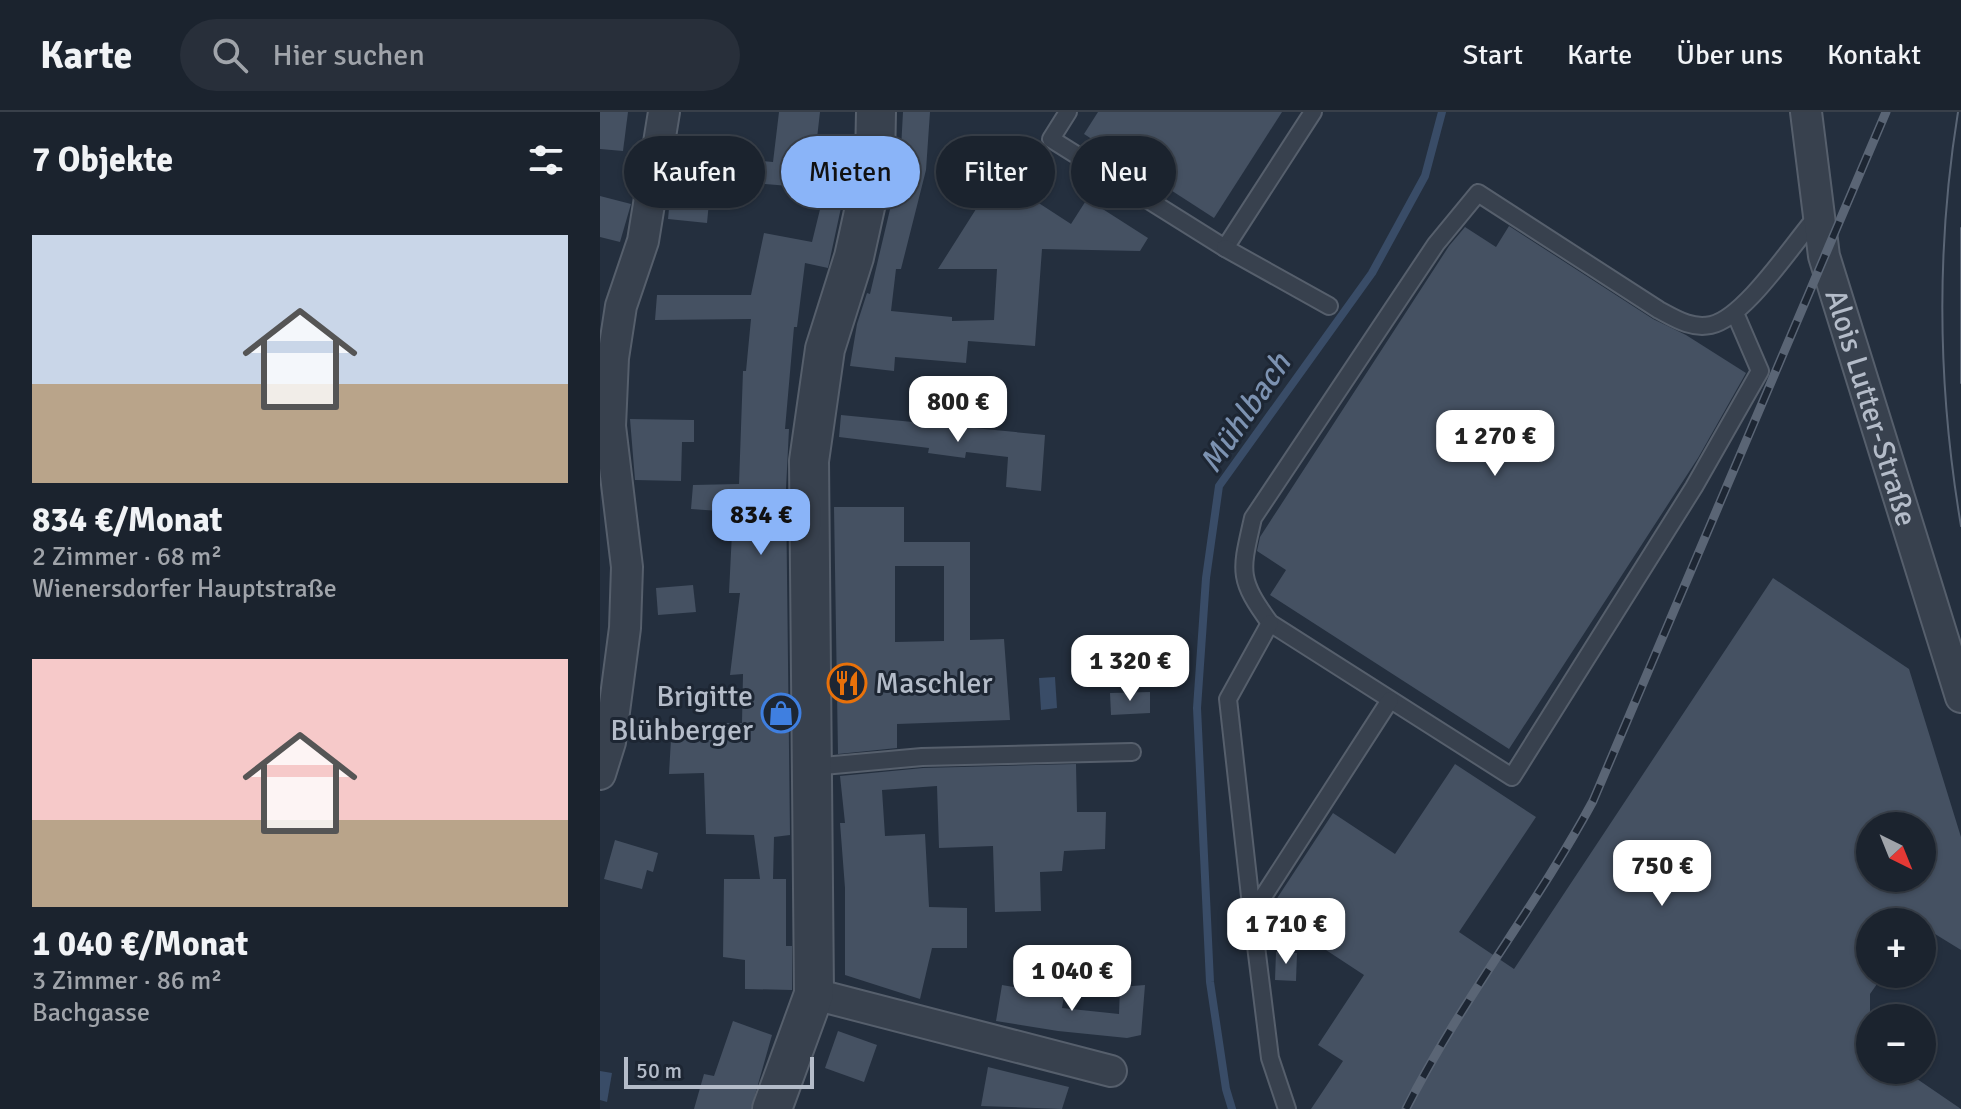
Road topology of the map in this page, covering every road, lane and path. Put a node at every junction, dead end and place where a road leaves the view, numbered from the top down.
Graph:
1 (664, 112) edge
2 (876, 112) edge
3 (1068, 112) edge
4 (1313, 112) edge
5 (1812, 116) edge
6 (1820, 213) junction
7 (1225, 248) junction
8 (1329, 306) dead end
9 (1735, 313) junction
10 (614, 567) edge
11 (1270, 623) junction
12 (1961, 697) edge
13 (1390, 700) junction
14 (1132, 752) dead end
15 (812, 767) junction
16 (600, 774) edge
17 (1252, 914) junction
18 (814, 994) junction
19 (1111, 1071) dead end
20 (772, 1109) edge
21 (1287, 1109) edge

1 - 10 street
2 - 15 street
3 - 7 lane
4 - 7 lane
5 - 6 street, Alois Lutter-Straße
6 - 9 lane
6 - 12 street, Alois Lutter-Straße
7 - 8 lane
9 - 11 lane
9 - 13 lane
10 - 16 street
11 - 13 lane
11 - 17 lane
13 - 17 lane
14 - 15 lane
15 - 18 street
17 - 21 lane
18 - 19 street
18 - 20 street

